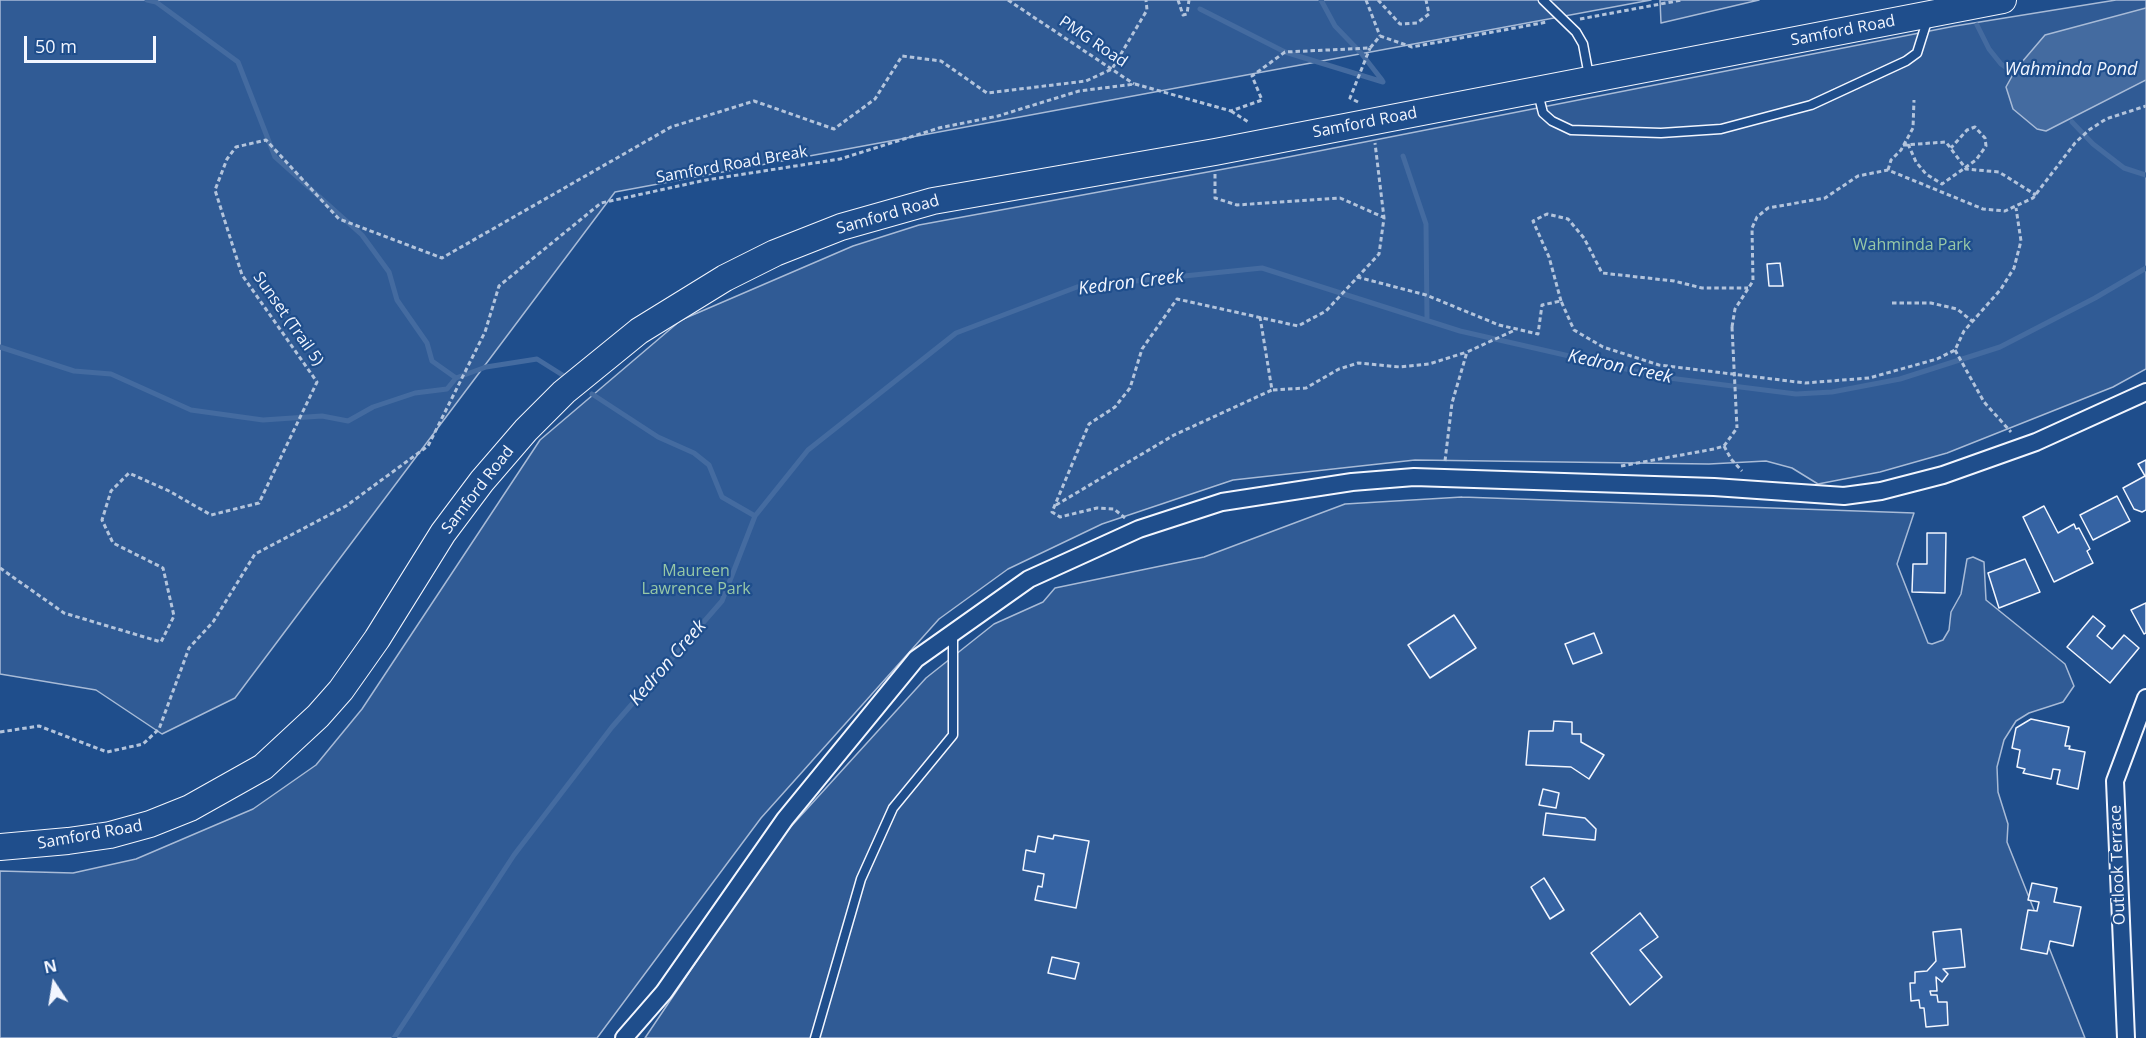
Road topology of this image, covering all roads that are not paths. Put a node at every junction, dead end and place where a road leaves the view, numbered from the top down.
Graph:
1 (1543, 0) edge
2 (2003, 0) edge
3 (1929, 14) junction
4 (1589, 79) junction
5 (1537, 90) junction
6 (2146, 392) edge
7 (953, 632) junction
8 (2146, 698) edge
9 (0, 847) edge
10 (624, 1038) edge
11 (815, 1038) edge
12 (2126, 1038) edge

1 - 4 lane
2 - 3 main road, Samford Road
3 - 4 main road, Samford Road
3 - 5 lane
4 - 5 main road, Samford Road
5 - 9 main road, Samford Road
6 - 7 street
7 - 10 street
7 - 11 lane
8 - 12 street, Outlook Terrace

